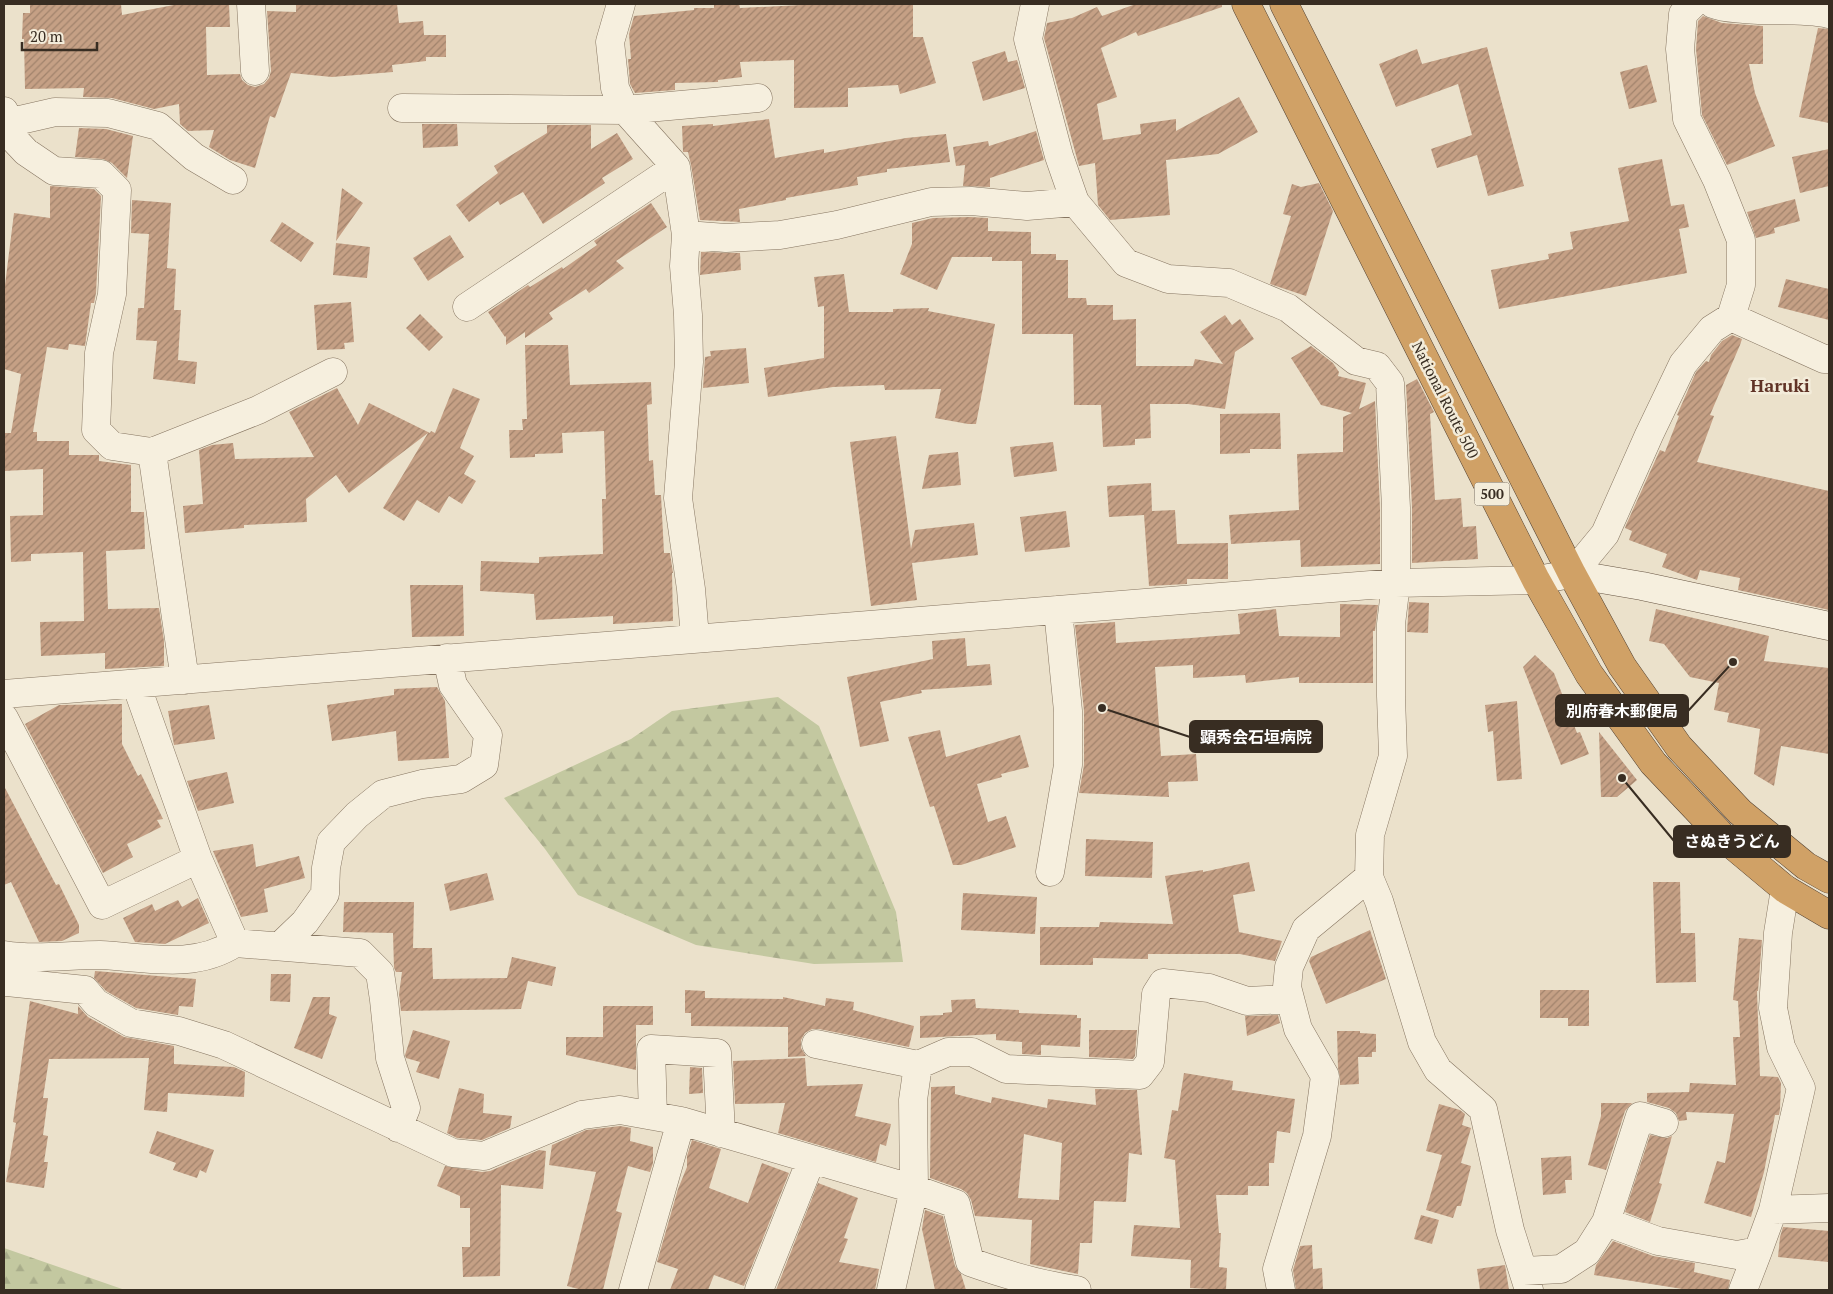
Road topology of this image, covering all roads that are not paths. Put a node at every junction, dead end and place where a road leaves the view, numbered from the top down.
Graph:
1 (251, 4) edge
2 (621, 4) edge
3 (1246, 4) edge
4 (1284, 4) edge
5 (1693, 4) edge
6 (1713, 4) edge
7 (1042, 6) edge
8 (1829, 14) edge
9 (255, 70) dead end
10 (758, 98) dead end
11 (402, 108) dead end
12 (625, 110) junction
13 (6, 117) edge
14 (676, 167) junction
15 (233, 180) dead end
16 (1074, 202) junction
17 (686, 235) junction
18 (467, 307) dead end
19 (1731, 317) junction
20 (1829, 359) edge
21 (333, 372) dead end
22 (152, 452) junction
23 (1572, 574) junction
24 (1536, 580) junction
25 (1396, 583) junction
26 (1058, 610) junction
27 (1829, 626) edge
28 (695, 638) junction
29 (447, 658) junction
30 (185, 680) junction
31 (136, 684) junction
32 (4, 694) edge
33 (4, 718) edge
34 (198, 859) junction
35 (1050, 872) dead end
36 (1370, 877) junction
37 (1829, 879) edge
38 (1785, 889) junction
39 (1829, 915) edge
40 (235, 943) junction
41 (280, 946) junction
42 (4, 955) edge
43 (4, 978) edge
44 (1290, 999) junction
45 (816, 1044) dead end
46 (918, 1065) junction
47 (653, 1116) junction
48 (681, 1121) junction
49 (1664, 1123) dead end
50 (398, 1128) junction
51 (721, 1133) junction
52 (811, 1160) junction
53 (914, 1189) junction
54 (1829, 1208) edge
55 (1773, 1210) junction
56 (1606, 1222) junction
57 (1758, 1251) junction
58 (1526, 1281) edge
59 (633, 1290) edge
60 (759, 1290) edge
61 (891, 1290) edge
62 (1077, 1290) edge
63 (1281, 1290) edge
64 (1744, 1290) edge

1 - 9 street
2 - 12 street
3 - 24 highway, National Route 500 / 500
4 - 23 highway, 500
5 - 19 street
6 - 8 street
7 - 16 street
10 - 12 street
11 - 12 street
12 - 14 street
13 - 15 street
13 - 22 street
14 - 17 street
14 - 18 street
16 - 17 street
16 - 25 street
17 - 28 street
19 - 20 street
19 - 23 street
21 - 22 street
22 - 30 street
23 - 24 street
23 - 27 street
23 - 37 highway, 500
24 - 25 street
24 - 38 highway, National Route 500 / 500
25 - 26 street
25 - 36 street
26 - 28 street
26 - 35 street
28 - 29 street
29 - 30 street
29 - 41 street
30 - 31 street
31 - 32 street
31 - 34 street
33 - 34 street
34 - 40 street
36 - 44 street
36 - 58 street
38 - 39 highway, National Route 500 / 500
38 - 55 street
40 - 41 street
40 - 42 street
41 - 50 street
43 - 50 street
44 - 46 street
44 - 63 street
45 - 46 street
46 - 53 street
47 - 48 street
47 - 50 street
47 - 51 street
48 - 51 street
48 - 59 street
49 - 56 street
51 - 52 street
52 - 53 street
52 - 60 street
53 - 61 street
53 - 62 street
54 - 55 street
55 - 57 street
56 - 57 street
56 - 58 street
57 - 64 street

